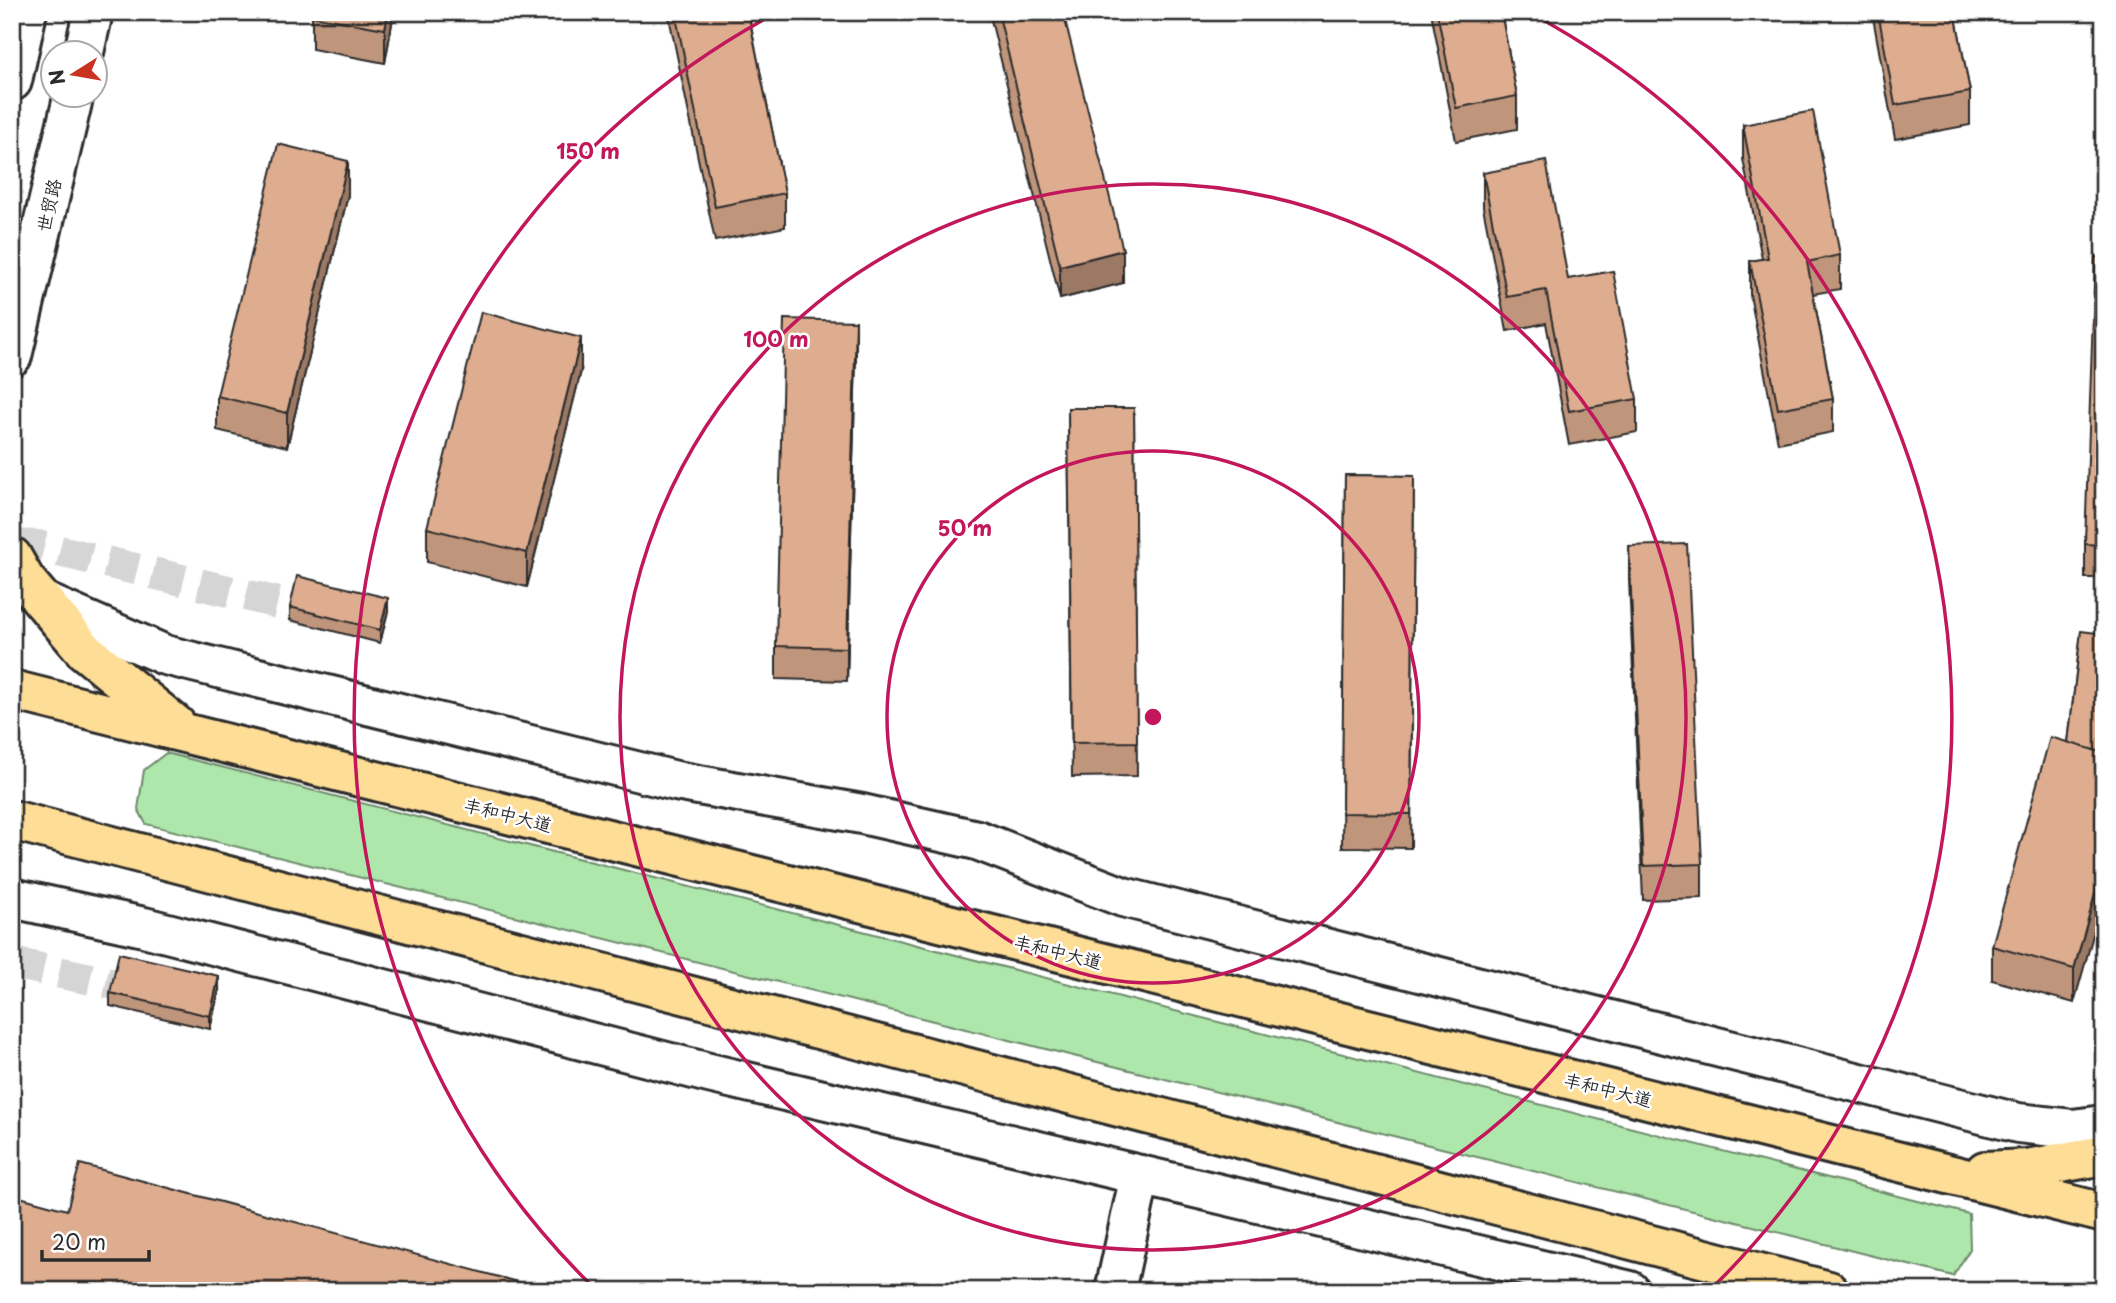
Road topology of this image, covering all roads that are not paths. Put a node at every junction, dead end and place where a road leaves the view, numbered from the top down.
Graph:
1 (27, 12) edge
2 (93, 12) edge
3 (87, 38) edge
4 (12, 81) edge
5 (71, 108) edge
6 (12, 356) edge
7 (12, 557) edge
8 (44, 602) junction
9 (12, 690) edge
10 (185, 733) junction
11 (12, 820) edge
12 (12, 898) edge
13 (2104, 1125) edge
14 (2104, 1155) edge
15 (1947, 1173) junction
16 (1140, 1175) junction
17 (2104, 1213) edge
18 (1115, 1291) edge
19 (1630, 1291) edge
20 (1829, 1291) edge

1 - 4 main road
2 - 3 main road
5 - 6 main road, 世贸路
7 - 8 main road
8 - 10 main road
8 - 13 main road
9 - 10 main road, 丰和中大道
10 - 15 main road, 丰和中大道
11 - 20 main road
12 - 16 main road
14 - 15 main road
15 - 17 main road, 丰和中大道
16 - 18 main road
16 - 19 main road

